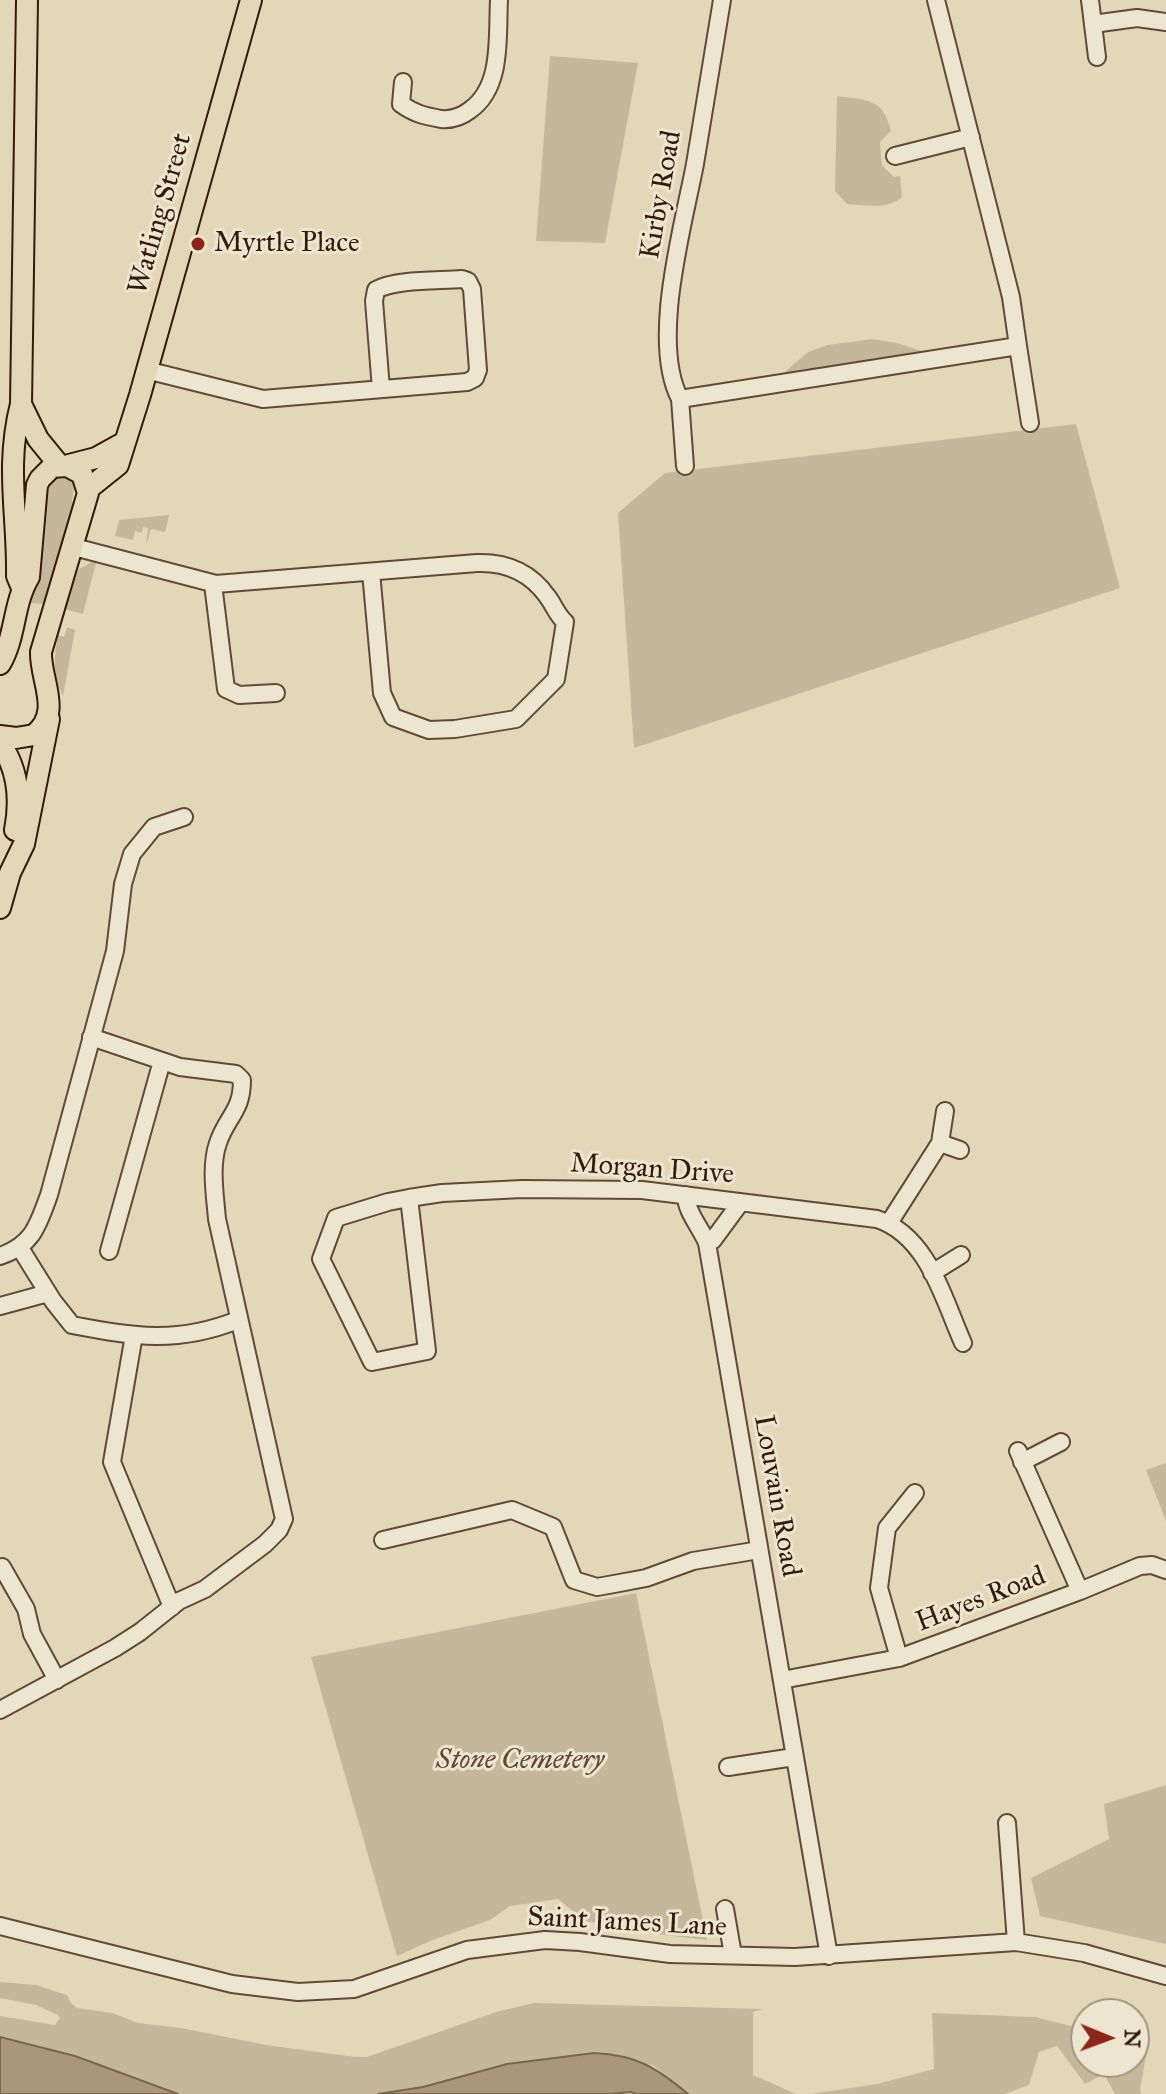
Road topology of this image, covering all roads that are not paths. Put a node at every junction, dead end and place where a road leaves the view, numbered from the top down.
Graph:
1 (27, 0) edge
2 (251, 0) edge
3 (499, 0) edge
4 (722, 0) edge
5 (936, 0) edge
6 (1090, 0) edge
7 (1166, 22) edge
8 (1093, 24) junction
9 (1097, 57) dead end
10 (403, 82) dead end
11 (971, 137) junction
12 (895, 156) dead end
13 (1018, 346) junction
14 (146, 370) junction
15 (381, 389) junction
16 (680, 399) junction
17 (21, 404) junction
18 (1030, 423) dead end
19 (125, 442) junction
20 (63, 466) junction
21 (685, 466) dead end
22 (88, 489) junction
23 (74, 547) junction
24 (371, 572) junction
25 (213, 584) junction
26 (22, 588) junction
27 (0, 664) edge
28 (276, 693) dead end
29 (50, 706) junction
30 (0, 736) edge
31 (0, 743) edge
32 (184, 817) dead end
33 (10, 873) junction
34 (0, 908) edge
35 (91, 1037) junction
36 (162, 1061) junction
37 (945, 1111) dead end
38 (940, 1143) junction
39 (960, 1150) dead end
40 (686, 1195) junction
41 (409, 1198) junction
42 (741, 1202) junction
43 (889, 1223) junction
44 (707, 1243) junction
45 (20, 1248) junction
46 (109, 1251) dead end
47 (961, 1255) dead end
48 (0, 1256) edge
49 (932, 1273) junction
50 (48, 1293) junction
51 (0, 1306) edge
52 (238, 1320) junction
53 (134, 1335) junction
54 (963, 1343) dead end
55 (1061, 1442) dead end
56 (915, 1493) dead end
57 (383, 1540) dead end
58 (759, 1550) junction
59 (2, 1567) dead end
60 (1166, 1570) edge
61 (1080, 1591) junction
62 (172, 1607) junction
63 (899, 1658) junction
64 (57, 1680) junction
65 (782, 1680) junction
66 (0, 1710) edge
67 (794, 1757) junction
68 (728, 1767) dead end
69 (1007, 1823) dead end
70 (725, 1909) dead end
71 (0, 1926) edge
72 (1016, 1942) junction
73 (733, 1955) junction
74 (829, 1956) junction
75 (1166, 1976) edge

1 - 17 main road
2 - 14 main road, Watling Street
3 - 10 street
4 - 16 street, Kirby Road
5 - 11 street
6 - 8 street
7 - 8 street
8 - 9 street
11 - 12 street
11 - 13 street
13 - 16 street
13 - 18 street
14 - 15 street
14 - 19 main road, Watling Street
15 - 15 street
16 - 21 street, Kirby Road
17 - 20 main road
17 - 26 main road
19 - 20 main road
19 - 22 main road, Watling Street
20 - 22 main road
20 - 26 main road
22 - 23 main road
23 - 25 street
23 - 29 main road
24 - 24 street
24 - 25 street
25 - 28 street
26 - 27 main road
29 - 30 main road
29 - 33 main road
31 - 33 main road
32 - 35 street
33 - 34 main road
35 - 36 street
35 - 45 street
36 - 46 street
36 - 52 street
37 - 38 street
38 - 39 street
38 - 43 street
40 - 41 street, Morgan Drive
40 - 42 street, Morgan Drive
40 - 44 street, Louvain Road
41 - 41 street, Morgan Drive
42 - 43 street, Morgan Drive
42 - 44 street
43 - 49 street, Morgan Drive
44 - 58 street, Louvain Road
45 - 48 street
45 - 50 street
47 - 49 street
49 - 54 street, Morgan Drive
50 - 51 street
50 - 53 street
52 - 53 street
52 - 62 street
53 - 62 street
55 - 61 street, Hayes Road
56 - 63 street, Hayes Road
57 - 58 street
58 - 65 street, Louvain Road
59 - 64 street
60 - 61 street, Hayes Road
61 - 63 street, Hayes Road
62 - 64 street
63 - 65 street, Hayes Road
64 - 66 street
65 - 67 street, Louvain Road
67 - 68 street
67 - 74 street, Louvain Road
69 - 72 street
70 - 73 street
71 - 73 street, Saint James Lane
72 - 74 street, Saint James Lane
72 - 75 street, Saint James Lane
73 - 74 street, Saint James Lane

